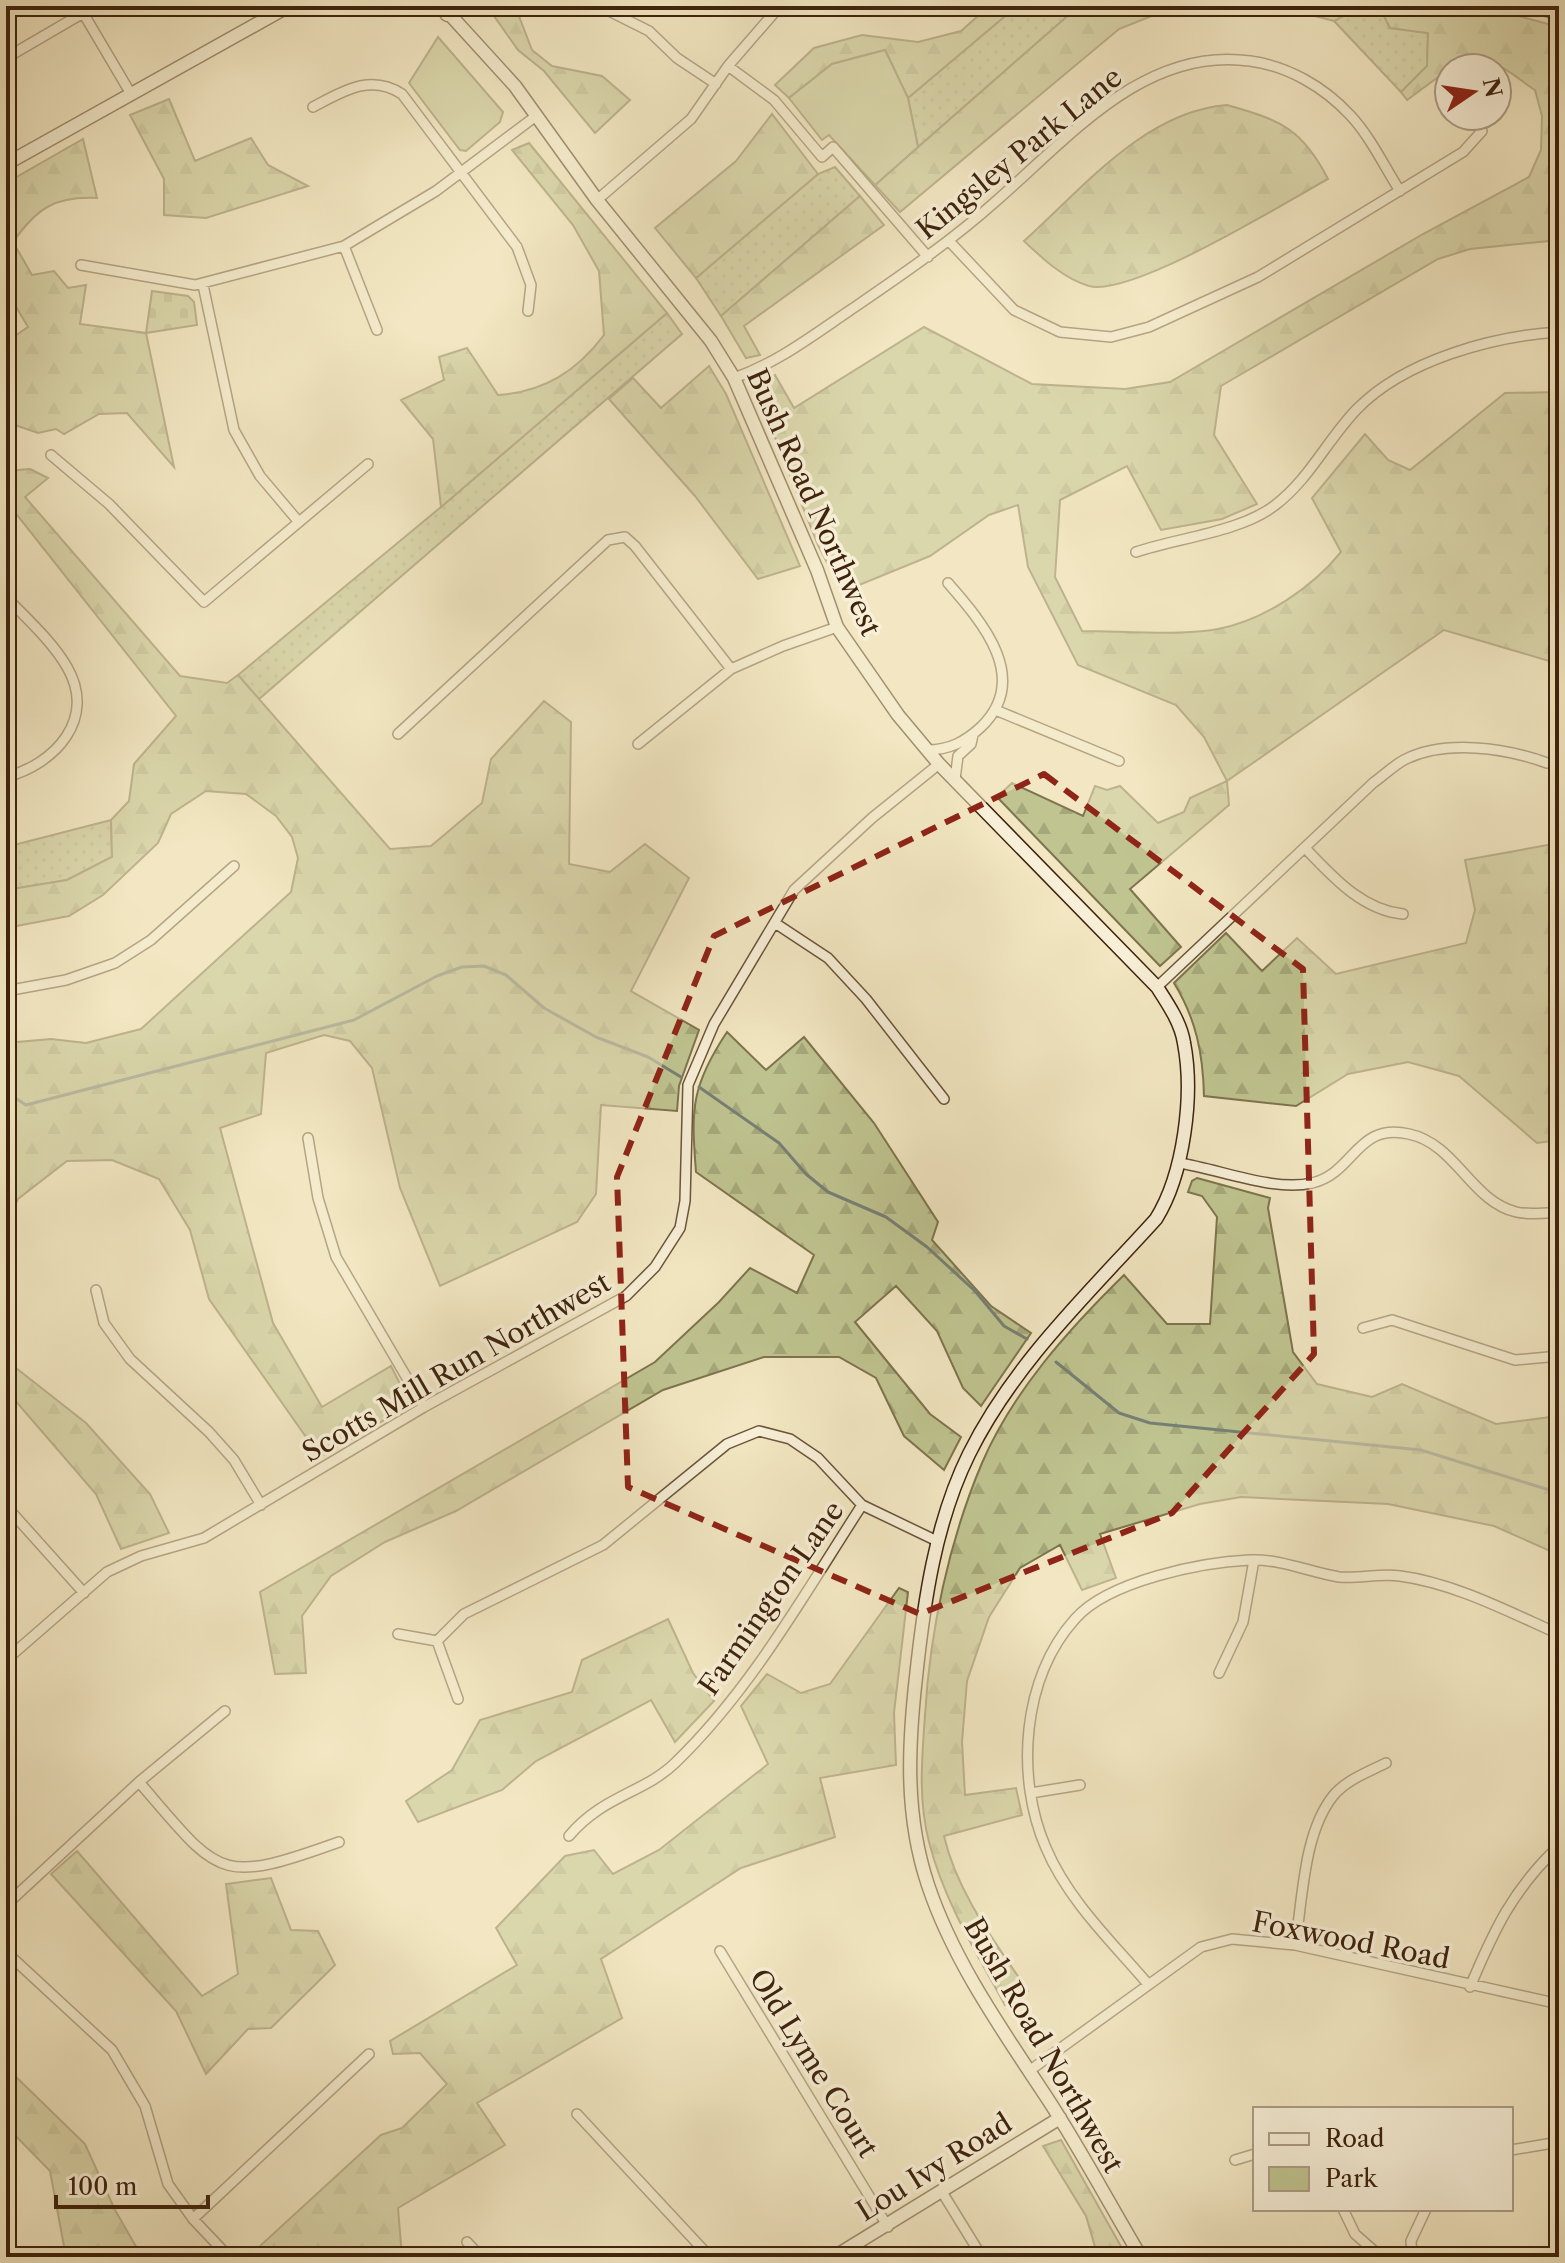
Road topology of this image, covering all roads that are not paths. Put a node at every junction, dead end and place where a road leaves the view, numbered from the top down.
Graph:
1 (95, 6) edge
2 (289, 6) edge
3 (599, 6) edge
4 (780, 6) edge
5 (1541, 6) edge
6 (445, 8) edge
7 (80, 9) edge
8 (1559, 12) edge
9 (6, 58) edge
10 (728, 66) junction
11 (716, 84) junction
12 (131, 94) junction
13 (313, 107) dead end
14 (536, 116) junction
15 (1481, 132) edge
16 (6, 164) edge
17 (462, 171) junction
18 (1400, 191) junction
19 (597, 200) junction
20 (950, 242) junction
21 (344, 246) junction
22 (928, 257) junction
23 (81, 265) dead end
24 (203, 285) junction
25 (528, 311) dead end
26 (377, 330) dead end
27 (1559, 332) edge
28 (734, 378) junction
29 (51, 455) dead end
30 (368, 464) dead end
31 (298, 521) junction
32 (1136, 552) dead end
33 (948, 583) dead end
34 (6, 597) edge
35 (837, 627) junction
36 (731, 669) junction
37 (998, 711) junction
38 (398, 734) dead end
39 (973, 735) junction
40 (638, 744) dead end
41 (927, 750) junction
42 (1119, 761) dead end
43 (1547, 763) dead end
44 (939, 764) junction
45 (6, 777) edge
46 (955, 779) junction
47 (1306, 849) junction
48 (234, 866) dead end
49 (1403, 914) dead end
50 (775, 923) junction
51 (1157, 987) junction
52 (6, 991) edge
53 (944, 1099) dead end
54 (308, 1138) dead end
55 (1179, 1163) junction
56 (1559, 1212) edge
57 (96, 1290) dead end
58 (1363, 1328) dead end
59 (1559, 1356) edge
60 (424, 1407) junction
61 (261, 1505) junction
62 (862, 1505) junction
63 (6, 1506) edge
64 (937, 1541) junction
65 (1254, 1560) junction
66 (84, 1593) junction
67 (398, 1634) dead end
68 (1559, 1634) edge
69 (437, 1641) junction
70 (6, 1660) edge
71 (1219, 1673) dead end
72 (458, 1699) dead end
73 (225, 1711) dead end
74 (1386, 1763) dead end
75 (139, 1782) junction
76 (1080, 1785) dead end
77 (1031, 1793) junction
78 (569, 1836) dead end
79 (339, 1842) dead end
80 (1559, 1846) edge
81 (6, 1905) edge
82 (1295, 1945) junction
83 (720, 1951) dead end
84 (6, 1952) edge
85 (1147, 1983) junction
86 (1470, 1987) junction
87 (1559, 2004) edge
88 (369, 2054) dead end
89 (1029, 2071) junction
90 (577, 2114) dead end
91 (1060, 2118) junction
92 (1559, 2142) edge
93 (1513, 2150) edge
94 (1253, 2155) edge
95 (1235, 2160) dead end
96 (942, 2192) junction
97 (1344, 2211) edge
98 (1425, 2211) edge
99 (193, 2219) junction
100 (888, 2227) junction
101 (467, 2242) dead end
102 (229, 2257) edge
103 (481, 2257) edge
104 (710, 2257) edge
105 (834, 2257) edge
106 (982, 2257) edge
107 (1141, 2257) edge
108 (1381, 2257) edge
109 (1412, 2257) edge

1 - 7 street
2 - 12 street
3 - 11 street
4 - 10 street
5 - 8 highway
6 - 14 street, Bush Road Northwest
7 - 9 street
7 - 12 street
10 - 11 street
10 - 22 street
11 - 19 street
12 - 16 street
13 - 17 street
14 - 17 street
14 - 19 street, Bush Road Northwest
15 - 18 street
17 - 21 street
17 - 25 street
18 - 20 street
18 - 20 street, Kingsley Park Lane
19 - 28 street, Bush Road Northwest
20 - 22 street, Kingsley Park Lane
21 - 24 street
21 - 26 street
22 - 28 street, Kingsley Park Lane
23 - 24 street
24 - 31 street
27 - 32 street
28 - 35 street, Bush Road Northwest
29 - 31 street
30 - 31 street
33 - 37 street
34 - 45 street
35 - 36 street
35 - 41 street, Bush Road Northwest
36 - 38 street
36 - 40 street
37 - 39 street
37 - 42 street
39 - 41 street
39 - 46 street
41 - 44 street, Bush Road Northwest
43 - 47 street
44 - 46 street, Bush Road Northwest
44 - 50 street, Scotts Mill Run Northwest
46 - 51 street, Bush Road Northwest
47 - 49 street
47 - 51 street
48 - 52 street
50 - 53 street
50 - 60 street, Scotts Mill Run Northwest
51 - 55 street, Bush Road Northwest
54 - 60 street
55 - 56 street
55 - 64 street, Bush Road Northwest
57 - 61 street
58 - 59 street
60 - 61 street, Scotts Mill Run Northwest
61 - 66 street, Scotts Mill Run Northwest
62 - 64 street
62 - 69 street
62 - 78 street, Farmington Lane
63 - 66 street
64 - 89 street, Bush Road Northwest
65 - 68 street
65 - 71 street
65 - 77 street
66 - 70 street, Scotts Mill Run Northwest
67 - 69 street
69 - 72 street
73 - 75 street
74 - 82 street
75 - 79 street
75 - 81 street
76 - 77 street
77 - 85 street
80 - 86 street
82 - 85 street, Foxwood Road
82 - 86 street, Foxwood Road
83 - 100 street, Old Lyme Court
84 - 99 street
85 - 89 street, Foxwood Road
86 - 87 street, Foxwood Road
88 - 99 street
89 - 91 street, Bush Road Northwest
90 - 104 street
91 - 96 street, Lou Ivy Road
91 - 107 street, Bush Road Northwest
92 - 93 street
94 - 95 street
96 - 100 street, Lou Ivy Road
96 - 106 street
97 - 108 street
98 - 109 street
99 - 102 street
100 - 105 street, Lou Ivy Road
101 - 103 street

